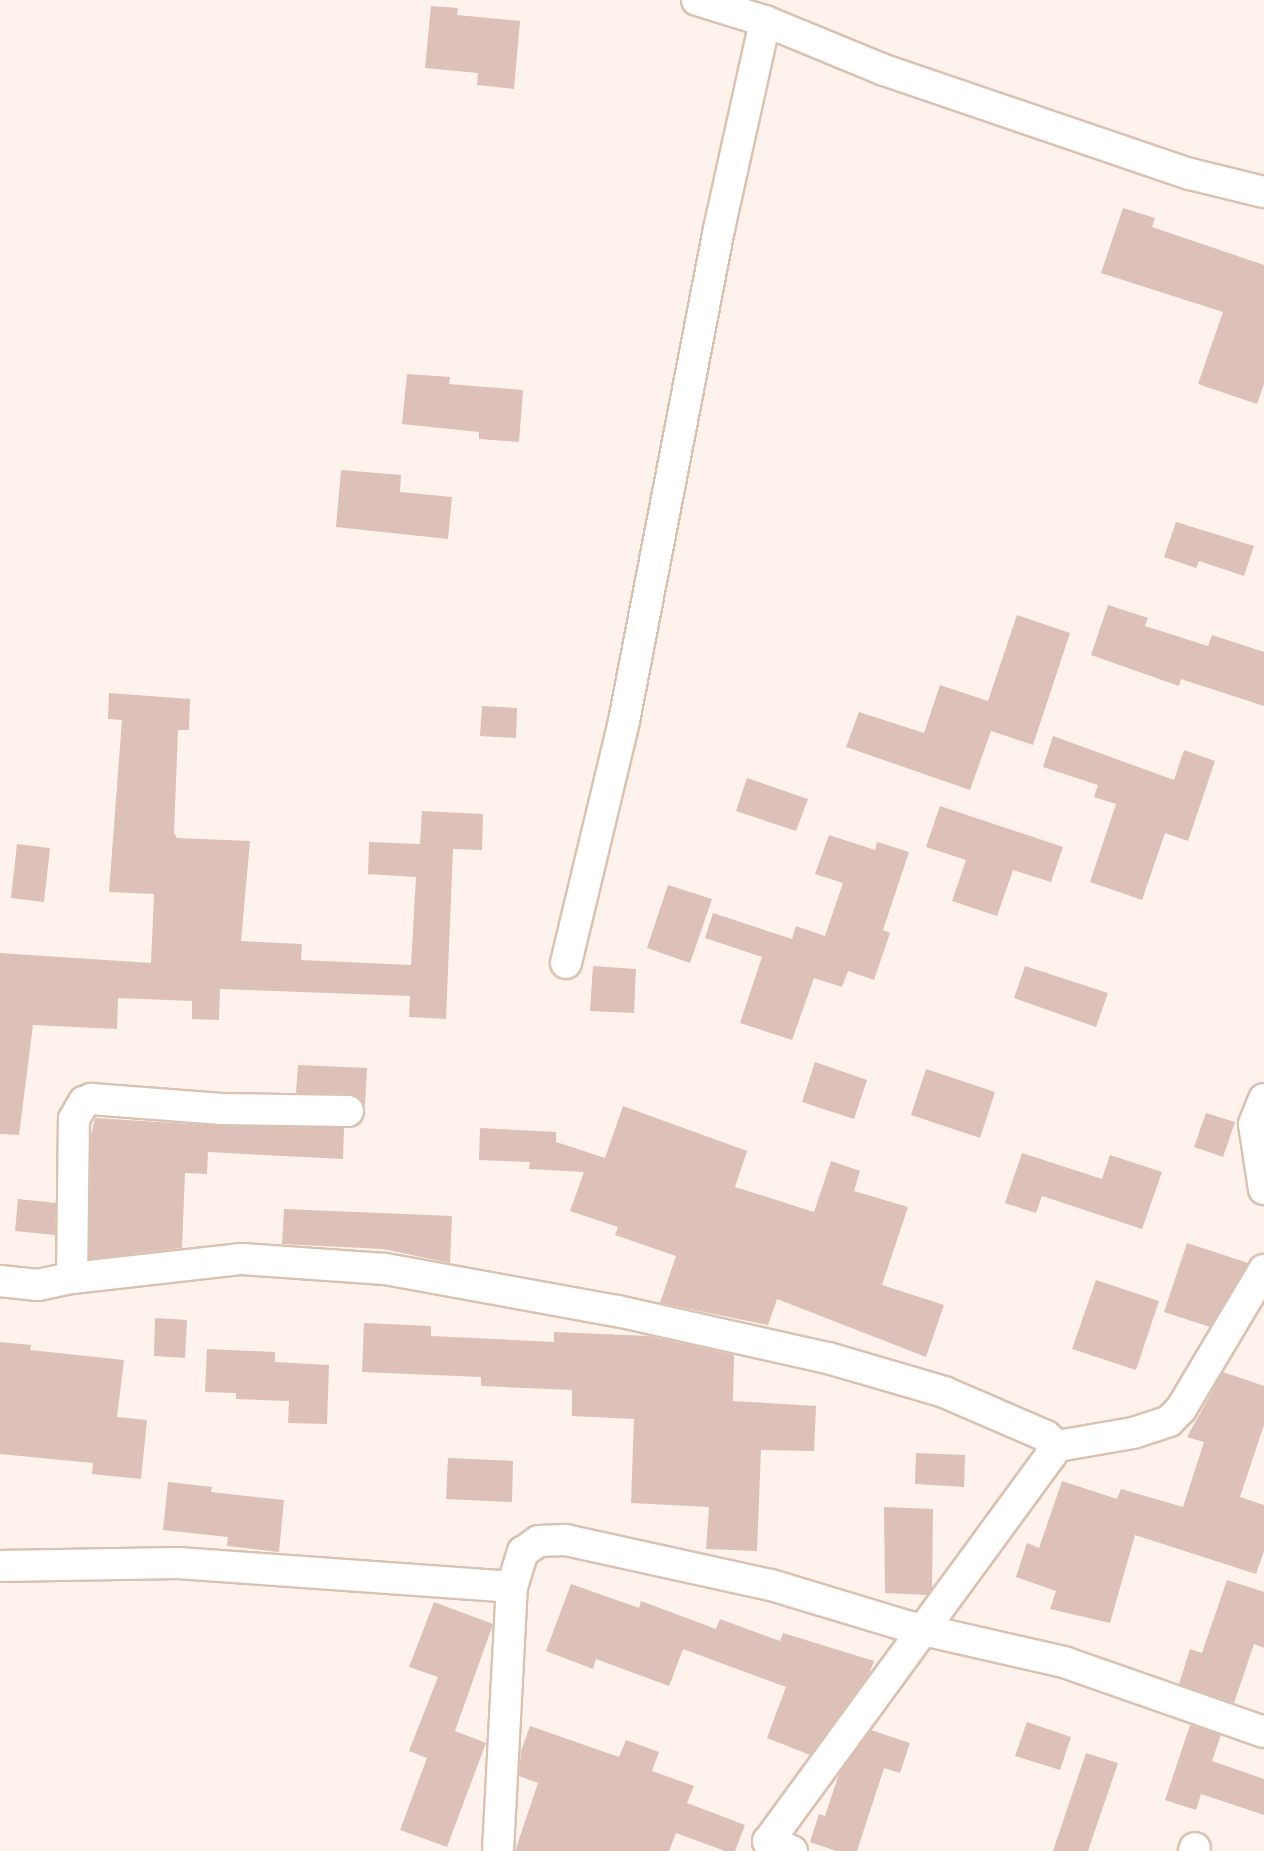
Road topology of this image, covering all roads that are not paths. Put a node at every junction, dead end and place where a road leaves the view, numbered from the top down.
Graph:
1 (697, 0) edge
2 (765, 21) junction
3 (1264, 192) edge
4 (566, 963) dead end
5 (1264, 1099) edge
6 (348, 1111) dead end
7 (1264, 1189) edge
8 (1264, 1270) edge
9 (72, 1278) junction
10 (0, 1281) edge
11 (1052, 1447) junction
12 (0, 1566) edge
13 (512, 1587) junction
14 (926, 1630) junction
15 (1264, 1732) edge
16 (773, 1848) edge
17 (498, 1851) edge

1 - 2 street
2 - 3 street
2 - 4 street
5 - 7 street
6 - 9 street
8 - 11 street
9 - 10 street
9 - 11 street
11 - 14 street
12 - 13 street
13 - 14 street
13 - 17 street
14 - 15 street
14 - 16 street

